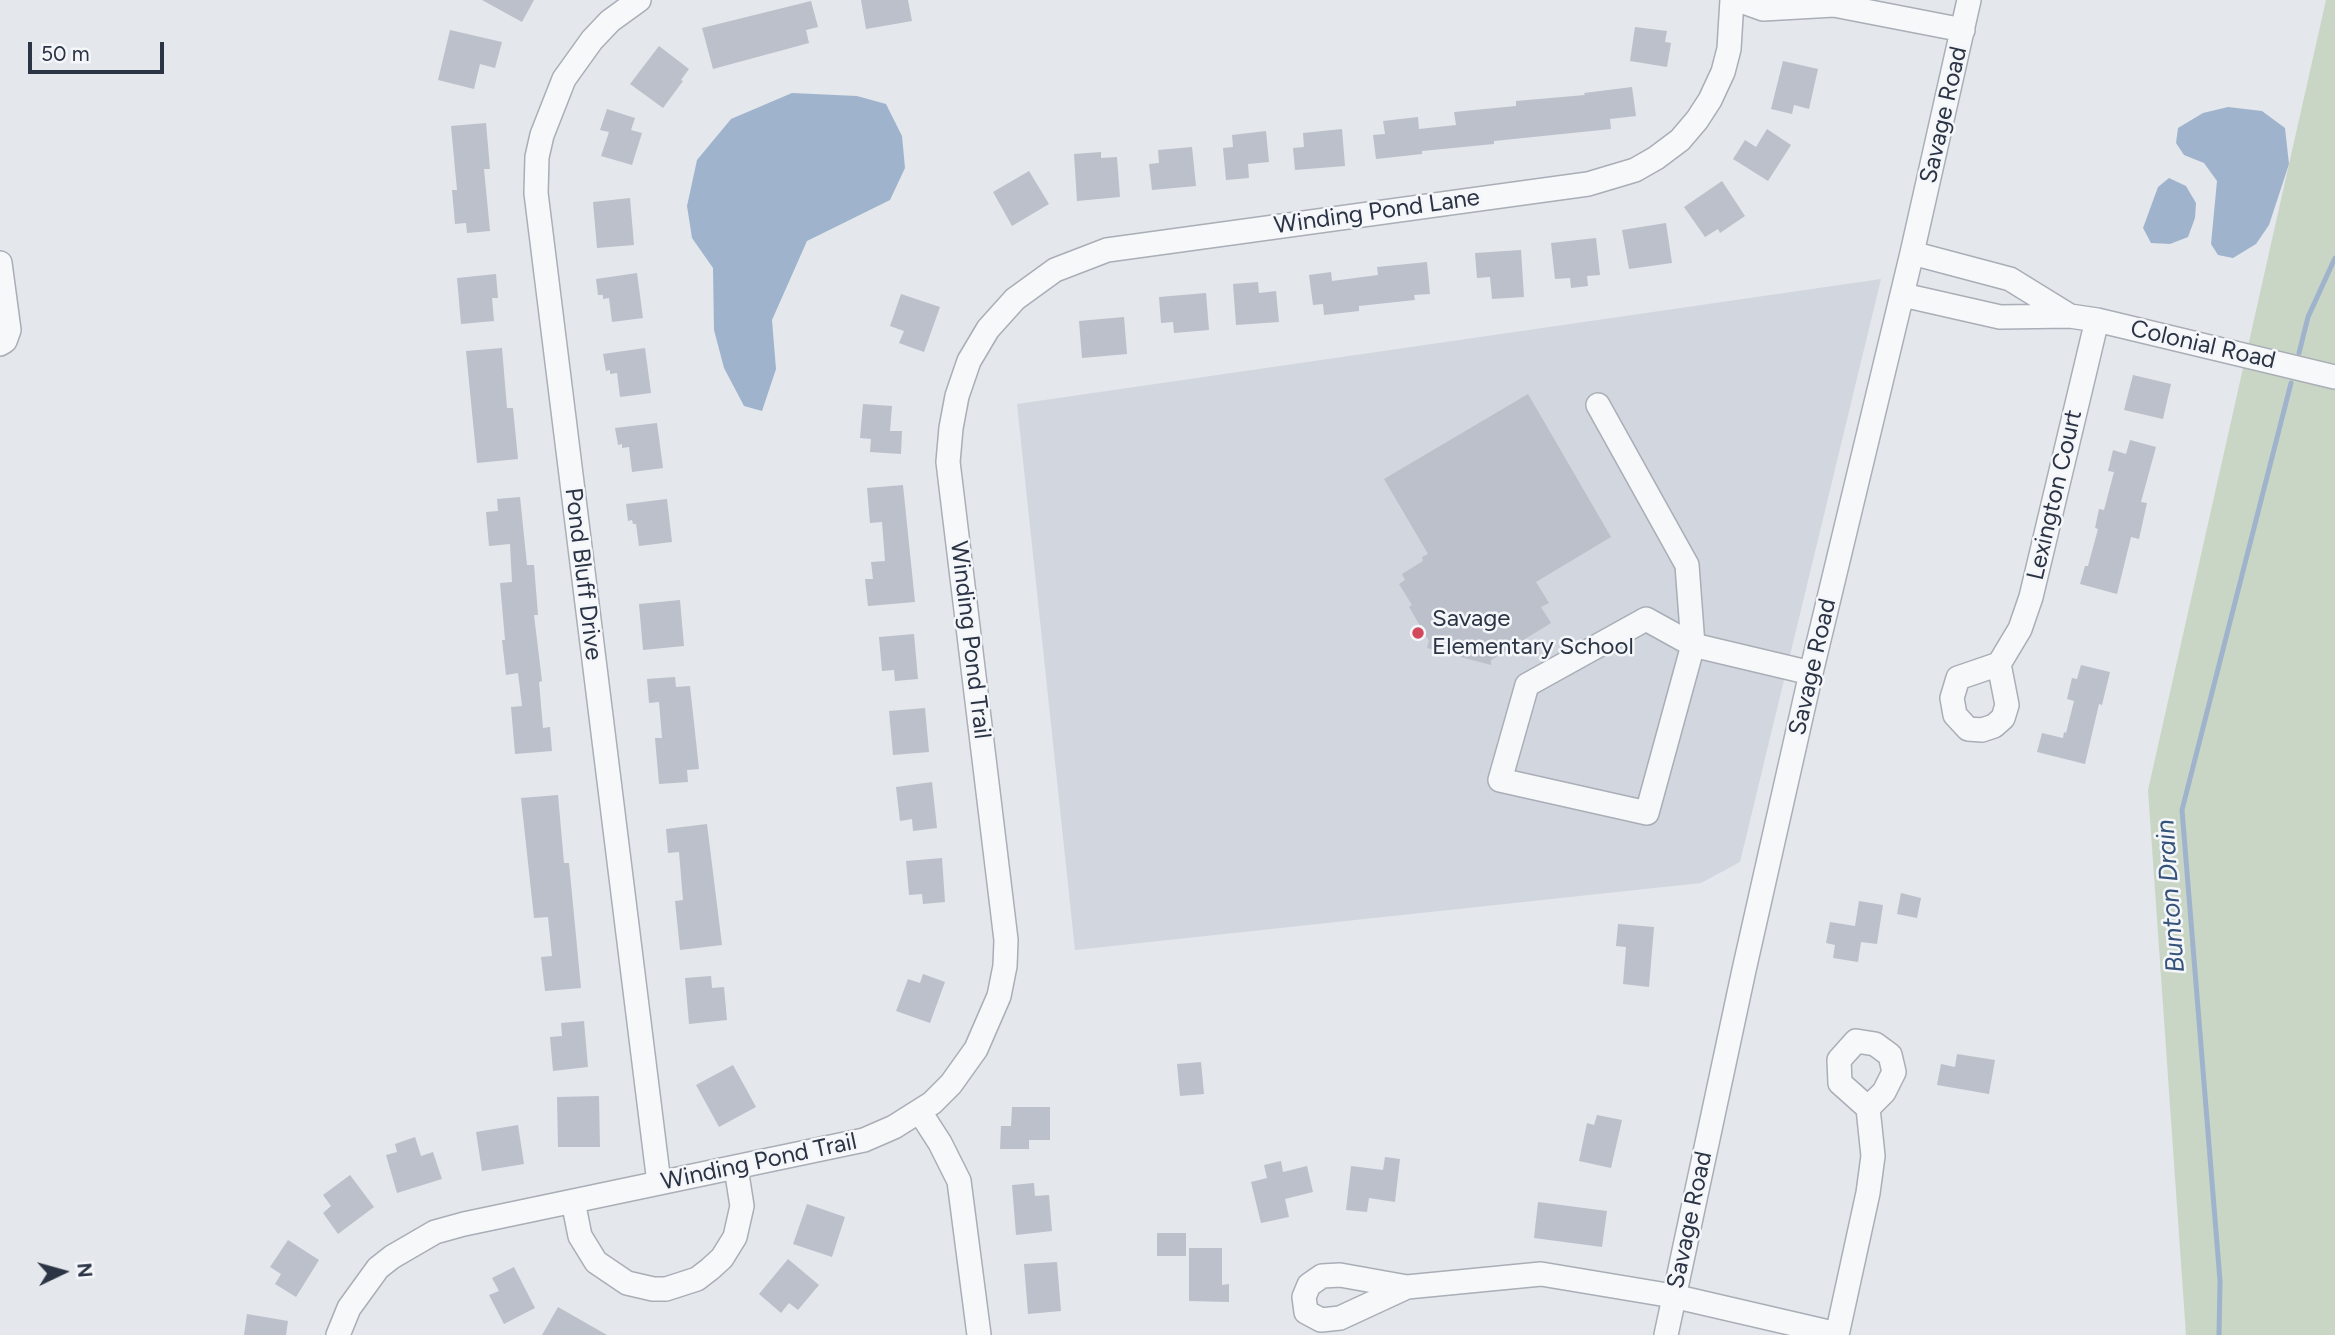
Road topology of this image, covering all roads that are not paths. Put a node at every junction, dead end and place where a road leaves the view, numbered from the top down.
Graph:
1 (639, 0) edge
2 (1732, 0) edge
3 (1738, 0) edge
4 (1969, 0) edge
5 (1963, 30) junction
6 (1912, 253) junction
7 (0, 263) edge
8 (1903, 295) junction
9 (2070, 316) junction
10 (2097, 320) junction
11 (0, 344) edge
12 (965, 376) joint
13 (2335, 377) edge
14 (1598, 405) dead end
15 (1693, 645) junction
16 (1998, 664) dead end
17 (1811, 673) junction
18 (1868, 1108) dead end
19 (920, 1112) junction
20 (736, 1168) junction
21 (659, 1183) junction
22 (573, 1201) junction
23 (1407, 1287) dead end
24 (1673, 1296) junction
25 (1837, 1334) edge
26 (338, 1335) edge
27 (979, 1335) edge
28 (1666, 1335) edge

1 - 21 street, Pond Bluff Drive
2 - 12 street, Winding Pond Lane
3 - 5 street
4 - 5 street, Savage Road
5 - 6 street, Savage Road
6 - 8 street, Savage Road
6 - 9 street, Colonial Road
7 - 11 street
8 - 9 street, Colonial Road
8 - 17 street, Savage Road
9 - 10 street, Colonial Road
10 - 13 street, Colonial Road
10 - 16 street, Lexington Court
12 - 19 street, Winding Pond Trail
14 - 15 street
15 - 15 street
15 - 17 street
17 - 24 street, Savage Road
18 - 25 street
19 - 20 street, Winding Pond Trail
19 - 27 street
20 - 21 street, Winding Pond Trail
20 - 22 street
21 - 22 street, Winding Pond Trail
22 - 26 street, Winding Pond Trail
23 - 24 street
24 - 25 street
24 - 28 street, Savage Road

